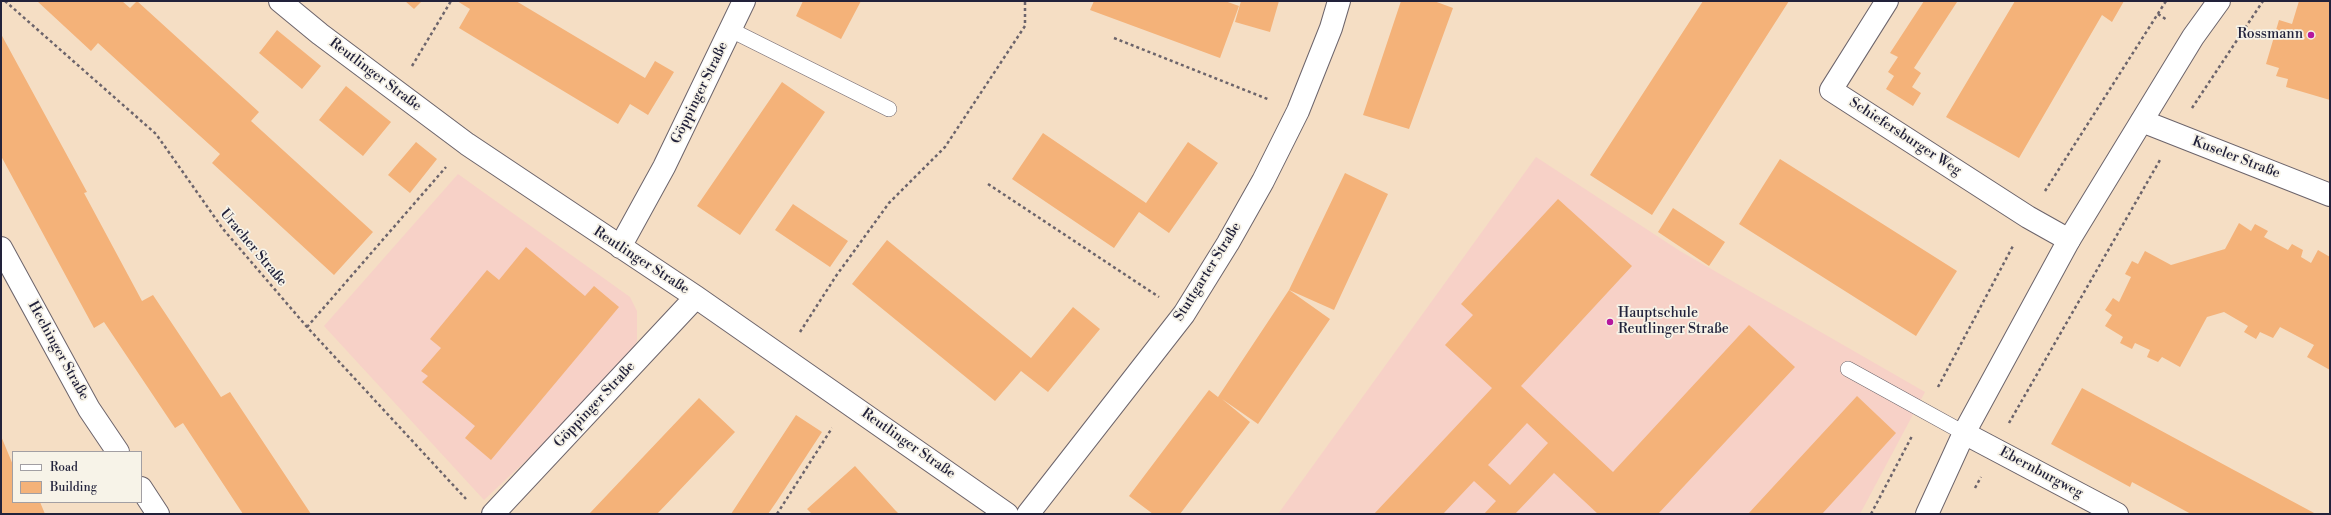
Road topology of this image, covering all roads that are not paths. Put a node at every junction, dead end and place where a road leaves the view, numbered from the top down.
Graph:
1 (280, 1) edge
2 (744, 1) edge
3 (1339, 1) edge
4 (1887, 1) edge
5 (2220, 1) edge
6 (731, 30) junction
7 (889, 109) dead end
8 (2142, 122) junction
9 (2330, 195) edge
10 (2069, 240) junction
11 (620, 247) junction
12 (1, 248) edge
13 (696, 297) junction
14 (1848, 369) dead end
15 (1964, 433) junction
16 (117, 451) edge
17 (142, 490) edge
18 (158, 514) edge
19 (493, 514) edge
20 (1007, 514) edge
21 (1028, 514) edge
22 (1927, 514) edge
23 (2117, 514) edge

1 - 11 street, Reutlinger Straße
2 - 6 street, Göppinger Straße
3 - 21 street, Stuttgarter Straße
4 - 10 street, Schiefersburger Weg
5 - 8 street
6 - 7 lane
6 - 11 street, Göppinger Straße
8 - 9 street, Kuseler Straße
8 - 10 street
10 - 15 street
11 - 13 street, Reutlinger Straße
12 - 16 street, Hechinger Straße
13 - 19 street, Göppinger Straße
13 - 20 street, Reutlinger Straße
14 - 15 lane
15 - 22 street
15 - 23 street, Ebernburgweg
17 - 18 street

